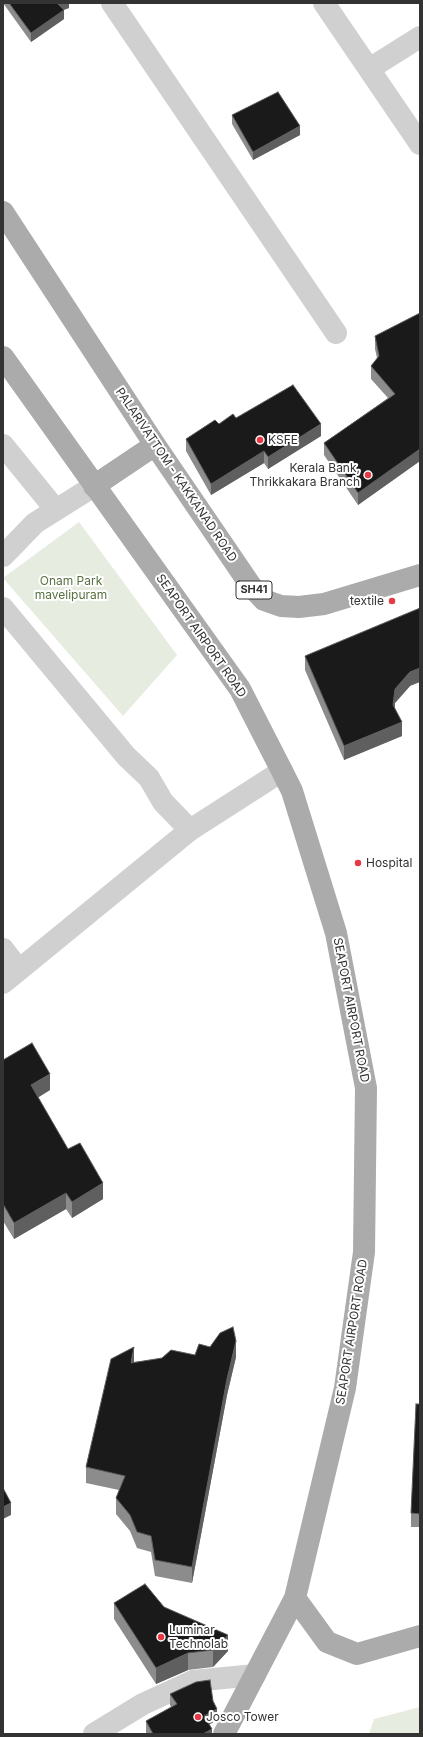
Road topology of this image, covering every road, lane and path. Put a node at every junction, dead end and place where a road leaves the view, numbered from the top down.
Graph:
1 (112, 3) edge
2 (324, 3) edge
3 (420, 37) edge
4 (369, 68) junction
5 (420, 144) edge
6 (3, 212) edge
7 (336, 333) dead end
8 (3, 357) edge
9 (3, 445) edge
10 (155, 445) junction
11 (94, 486) junction
12 (56, 510) junction
13 (3, 556) edge
14 (420, 575) edge
15 (3, 608) edge
16 (282, 771) junction
17 (190, 830) junction
18 (3, 949) edge
19 (20, 970) junction
20 (3, 983) edge
21 (295, 1598) junction
22 (420, 1636) edge
23 (255, 1675) junction
24 (94, 1734) edge
25 (224, 1734) edge

1 - 7 street
2 - 4 street
3 - 4 street
4 - 5 street
6 - 10 main road, PALARIVATTOM - KAKKANAD ROAD / SH41
8 - 11 main road, SEAPORT AIRPORT ROAD
9 - 12 street
10 - 11 main road
10 - 14 main road, PALARIVATTOM - KAKKANAD ROAD / SH41
11 - 12 street
11 - 16 main road, SEAPORT AIRPORT ROAD
12 - 13 street
15 - 17 street
16 - 17 street
16 - 21 main road, SEAPORT AIRPORT ROAD
17 - 19 street
18 - 19 street
19 - 20 street
21 - 22 main road
21 - 23 main road, SEAPORT AIRPORT ROAD
23 - 24 street
23 - 25 main road, SEAPORT AIRPORT ROAD

